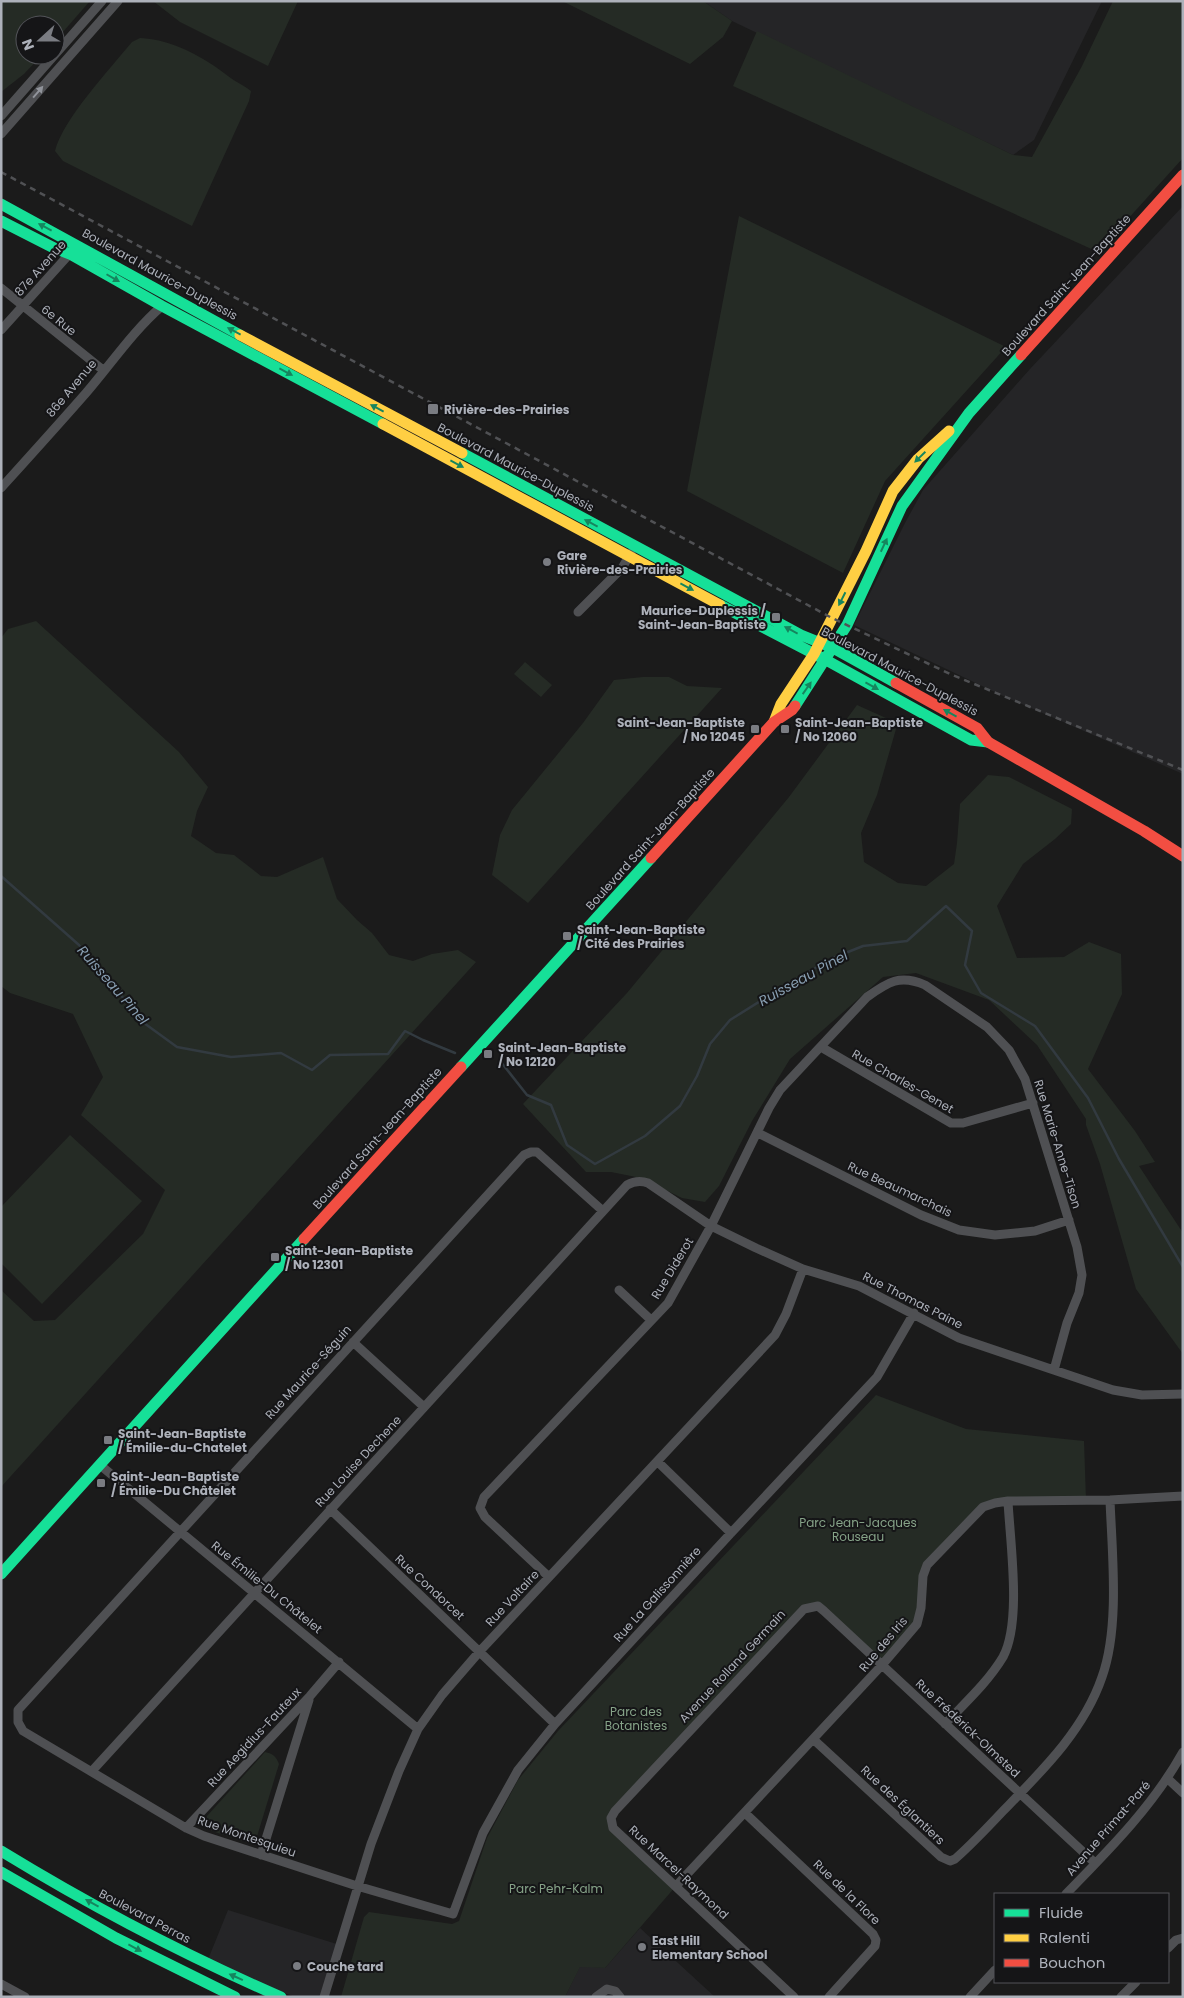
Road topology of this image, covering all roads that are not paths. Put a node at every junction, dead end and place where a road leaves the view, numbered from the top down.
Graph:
1 (102, 1) edge
2 (118, 1) edge
3 (1, 116) edge
4 (1, 134) edge
5 (1183, 175) edge
6 (1, 204) edge
7 (1, 221) edge
8 (74, 249) junction
9 (1, 288) edge
10 (22, 306) junction
11 (162, 306) junction
12 (1, 330) edge
13 (103, 370) junction
14 (969, 413) junction
15 (1, 488) edge
16 (632, 551) junction
17 (578, 612) dead end
18 (820, 642) junction
19 (833, 648) junction
20 (814, 654) junction
21 (826, 660) junction
22 (774, 722) junction
23 (988, 742) junction
24 (1183, 856) edge
25 (905, 979) joint
26 (821, 1047) junction
27 (1033, 1103) junction
28 (758, 1133) junction
29 (648, 1183) joint
30 (603, 1211) junction
31 (1068, 1220) junction
32 (711, 1226) junction
33 (803, 1269) junction
34 (619, 1290) dead end
35 (914, 1313) junction
36 (651, 1320) junction
37 (352, 1342) junction
38 (1054, 1370) junction
39 (1183, 1394) edge
40 (424, 1407) junction
41 (658, 1462) junction
42 (100, 1465) junction
43 (1183, 1496) edge
44 (1110, 1500) junction
45 (1008, 1502) junction
46 (330, 1510) junction
47 (179, 1532) junction
48 (731, 1532) junction
49 (1, 1574) edge
50 (549, 1577) junction
51 (255, 1592) junction
52 (824, 1611) joint
53 (480, 1651) junction
54 (339, 1662) junction
55 (882, 1665) junction
56 (310, 1696) junction
57 (556, 1724) junction
58 (945, 1724) junction
59 (418, 1729) junction
60 (24, 1731) joint
61 (813, 1739) junction
62 (1183, 1752) edge
63 (92, 1771) junction
64 (1168, 1779) junction
65 (1183, 1793) edge
66 (1020, 1794) junction
67 (745, 1813) junction
68 (186, 1828) junction
69 (614, 1828) joint
70 (1, 1850) edge
71 (261, 1854) junction
72 (1096, 1864) junction
73 (1, 1872) edge
74 (357, 1886) junction
75 (676, 1886) junction
76 (1067, 1893) edge
77 (453, 1914) joint
78 (1183, 1938) edge
79 (1169, 1947) edge
80 (994, 1971) edge
81 (1135, 1983) edge
82 (1, 1984) edge
83 (25, 1997) edge
84 (235, 1997) edge
85 (281, 1997) edge
86 (324, 1997) edge
87 (596, 1997) edge
88 (620, 1997) edge
89 (794, 1997) edge
90 (829, 1997) edge
91 (970, 1997) edge
92 (1121, 1997) edge

1 - 3 street
4 -> 2 street
5 - 14 main road, Boulevard Saint-Jean-Baptiste
8 -> 6 main road, Boulevard Maurice-Duplessis
7 - 8 main road, Boulevard Maurice-Duplessis
8 - 10 street, 87e Avenue
8 -> 11 main road, Boulevard Maurice-Duplessis
16 -> 8 main road, Boulevard Maurice-Duplessis
9 - 10 street, 6e Rue
10 - 12 street, 87e Avenue
10 - 13 street, 6e Rue
11 - 13 street, 86e Avenue
11 -> 16 main road, Boulevard Maurice-Duplessis
13 - 15 street, 86e Avenue
14 -> 18 main road, Boulevard Saint-Jean-Baptiste
19 -> 14 main road, Boulevard Saint-Jean-Baptiste
16 - 17 street
18 -> 16 main road, Boulevard Maurice-Duplessis
16 -> 20 main road, Boulevard Maurice-Duplessis
18 - 19 main road, Boulevard Maurice-Duplessis
18 - 20 main road, Boulevard Saint-Jean-Baptiste
19 - 21 main road, Boulevard Saint-Jean-Baptiste
23 -> 19 main road, Boulevard Maurice-Duplessis
20 - 21 main road, Boulevard Maurice-Duplessis
20 - 22 main road, Boulevard Saint-Jean-Baptiste
22 -> 21 main road, Boulevard Saint-Jean-Baptiste
21 -> 23 main road, Boulevard Maurice-Duplessis
22 - 42 main road, Boulevard Saint-Jean-Baptiste
23 - 24 main road, Boulevard Maurice-Duplessis
25 - 26 street, Rue Diderot
25 - 27 street, Rue Marie-Anne-Tison
26 - 27 street, Rue Charles-Genet
26 - 28 street, Rue Diderot
27 - 31 street, Rue Marie-Anne-Tison
28 - 31 street, Rue Beaumarchais
28 - 32 street, Rue Diderot
29 - 30 street, Rue Louise Dechene
29 - 32 street, Rue Thomas Paine
30 - 37 street, Rue Maurice-Séguin
30 - 40 street, Rue Louise Dechene
31 - 38 street, Rue Marie-Anne-Tison
32 - 33 street, Rue Thomas Paine
32 - 36 street, Rue Diderot
33 - 35 street, Rue Thomas Paine
33 - 41 street, Rue Voltaire
34 - 36 street
35 - 38 street, Rue Thomas Paine
35 - 48 street, Rue La Galissonnière
36 - 50 street, Rue Diderot
37 - 40 street
37 - 47 street, Rue Maurice-Séguin
38 - 39 street, Rue Thomas Paine
40 - 46 street, Rue Louise Dechene
41 - 48 street
41 - 50 street, Rue Voltaire
42 - 47 street, Rue Émilie-Du Châtelet
42 - 49 main road, Boulevard Saint-Jean-Baptiste
43 - 44 street, Rue des Iris
44 - 45 street, Rue des Iris
44 - 66 street
45 - 55 street, Rue des Iris
45 - 58 street
46 - 51 street, Rue Louise Dechene
46 - 53 street, Rue Condorcet
47 - 51 street, Rue Émilie-Du Châtelet
47 - 60 street, Rue Maurice-Séguin
48 - 57 street, Rue La Galissonnière
50 - 53 street, Rue Voltaire
51 - 54 street, Rue Émilie-Du Châtelet
51 - 63 street, Rue Louise Dechene
52 - 55 street, Rue Frédérick-Olmsted
52 - 69 street, Avenue Rolland Germain
53 - 57 street, Rue Condorcet
53 - 59 street, Rue Voltaire
54 - 56 street, Rue Aegidius-Fauteux
54 - 59 street, Rue Émilie-Du Châtelet
55 - 58 street, Rue Frédérick-Olmsted
55 - 61 street, Rue des Iris
56 - 68 street, Rue Aegidius-Fauteux
56 - 71 street
57 - 77 street, Rue La Galissonnière
58 - 66 street, Rue Frédérick-Olmsted
59 - 74 street, Rue Voltaire
60 - 63 street, Rue Montesquieu
61 - 66 street, Rue des Églantiers
61 - 67 street, Rue des Iris
62 - 64 street, Avenue Primat-Paré
63 - 68 street, Rue Montesquieu
64 - 65 street
64 - 72 street, Avenue Primat-Paré
66 - 72 street, Rue Frédérick-Olmsted
67 - 75 street, Rue des Iris
67 - 90 street, Rue de la Flore
68 - 71 street, Rue Montesquieu
69 - 75 street, Rue Marcel-Raymond
85 -> 70 main road, Boulevard Perras
71 - 74 street, Rue Montesquieu
72 - 76 street, Avenue Primat-Paré
73 -> 84 main road
74 - 77 street, Rue Montesquieu
74 - 86 street, Rue Voltaire
75 - 89 street, Rue Marcel-Raymond
78 - 79 street
80 - 91 street
81 - 92 street
82 - 83 street
87 - 88 street

